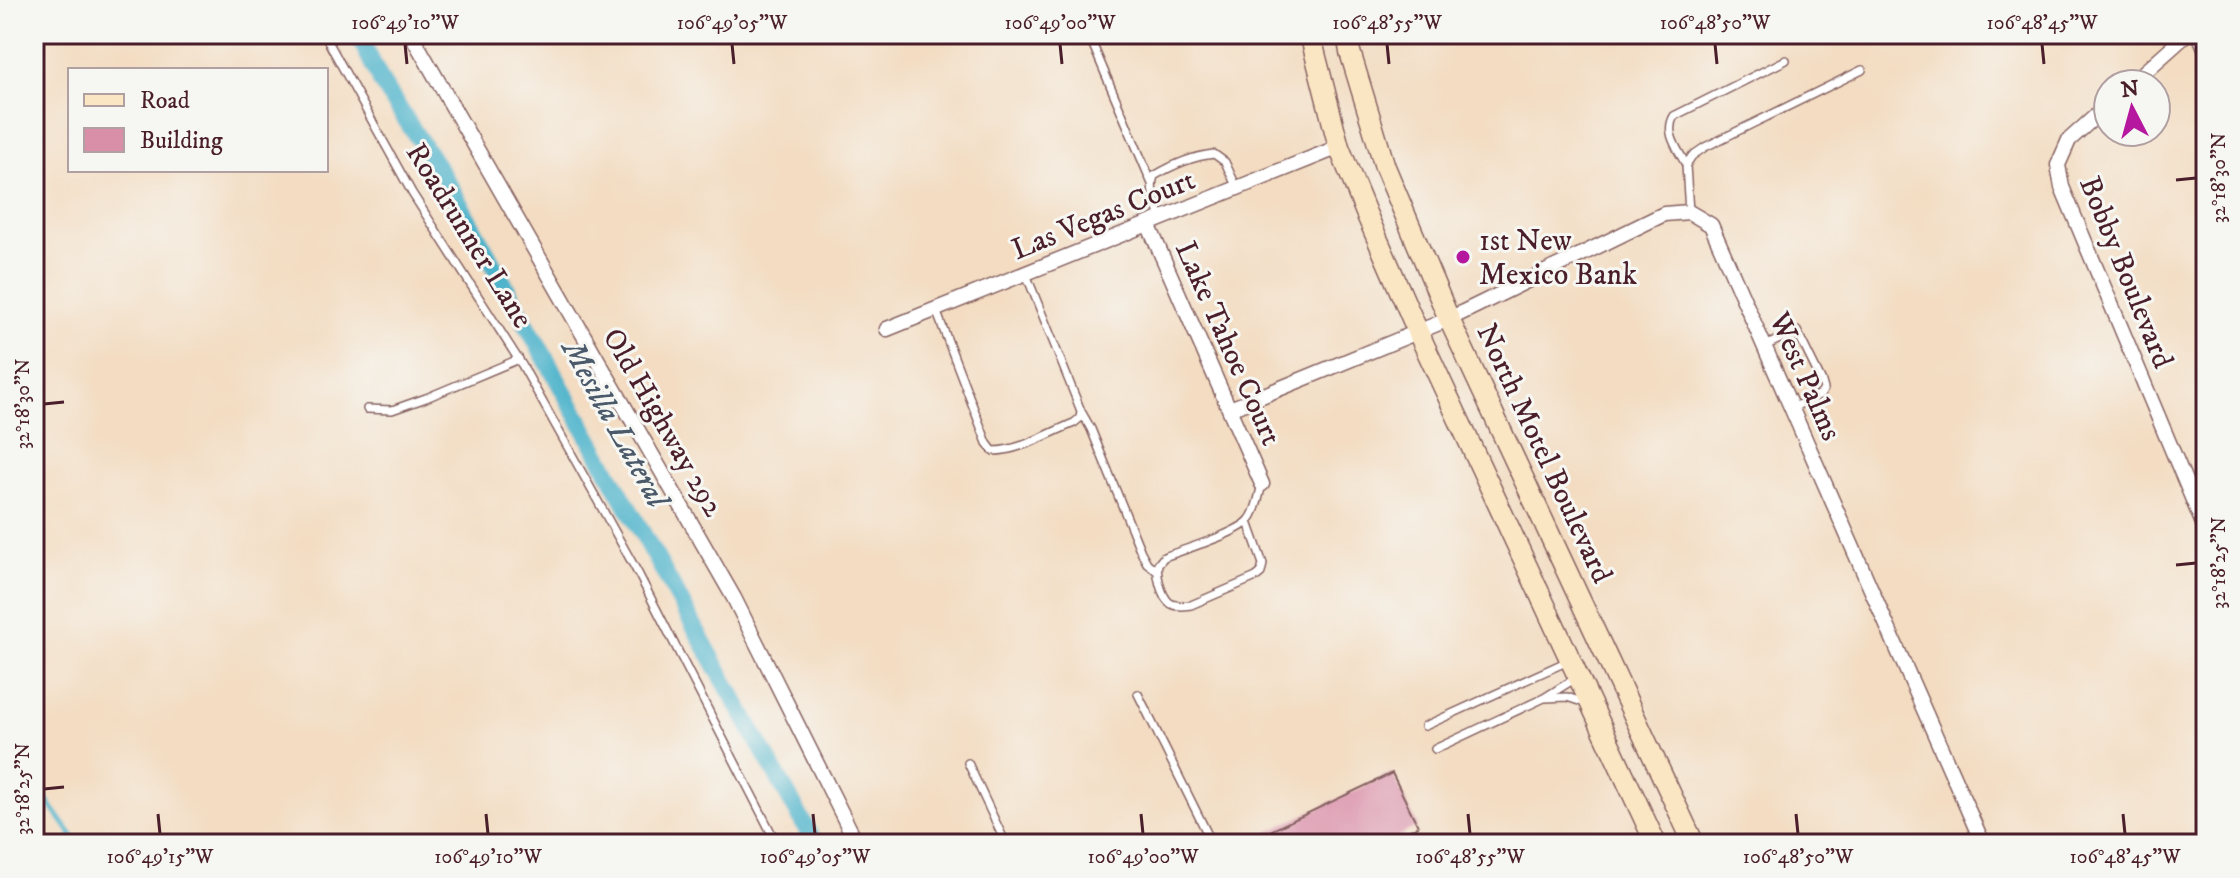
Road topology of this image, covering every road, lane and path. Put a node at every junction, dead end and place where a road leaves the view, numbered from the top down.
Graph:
1 (324, 34) edge
2 (411, 34) edge
3 (1310, 34) edge
4 (1347, 34) edge
5 (2187, 34) edge
6 (2199, 34) edge
7 (1093, 45) dead end
8 (2206, 50) edge
9 (1786, 60) dead end
10 (2149, 68) edge
11 (1862, 70) dead end
12 (2092, 119) edge
13 (1339, 147) junction
14 (1686, 165) junction
15 (1152, 184) junction
16 (1237, 188) junction
17 (1689, 212) junction
18 (1155, 222) junction
19 (1026, 274) junction
20 (936, 310) junction
21 (1449, 319) junction
22 (887, 329) dead end
23 (1418, 332) junction
24 (1765, 346) junction
25 (519, 359) junction
26 (1792, 408) junction
27 (367, 409) dead end
28 (1230, 409) junction
29 (1081, 411) junction
30 (1262, 484) joint
31 (1248, 522) junction
32 (2206, 531) edge
33 (1157, 571) junction
34 (1606, 655) junction
35 (1574, 668) junction
36 (1138, 694) dead end
37 (1544, 698) junction
38 (1594, 710) junction
39 (1425, 726) dead end
40 (1435, 749) dead end
41 (968, 763) dead end
42 (777, 844) edge
43 (857, 844) edge
44 (1006, 844) edge
45 (1192, 844) edge
46 (1656, 844) edge
47 (1694, 844) edge
48 (1983, 844) edge

1 - 25 lane, Roadrunner Lane
2 - 43 street, Old Highway 292
3 - 13 main road
4 - 21 main road, North Motel Boulevard
5 - 10 street
6 - 8 street
7 - 15 lane
9 - 14 lane
11 - 14 lane
12 - 32 street, Bobby Boulevard
13 - 16 street, Las Vegas Court
13 - 23 main road
14 - 17 lane
15 - 16 lane
15 - 18 lane
16 - 18 street, Las Vegas Court
17 - 21 street
17 - 24 street, West Palms
18 - 19 street, Las Vegas Court
18 - 28 street, Lake Tahoe Court
19 - 20 street, Las Vegas Court
19 - 29 lane
20 - 22 street, Las Vegas Court
20 - 29 lane
21 - 23 street
21 - 34 main road, North Motel Boulevard
23 - 28 street
23 - 35 main road
24 - 26 street, West Palms
24 - 26 lane
25 - 27 lane
25 - 42 lane, Roadrunner Lane
26 - 48 street, West Palms
28 - 30 street, Lake Tahoe Court
29 - 33 lane
30 - 31 lane
31 - 33 lane
31 - 33 lane
34 - 35 main road
34 - 47 main road, North Motel Boulevard
35 - 37 lane
35 - 38 main road
35 - 39 lane
36 - 45 lane
37 - 38 lane
37 - 40 lane
38 - 46 main road
41 - 44 lane

